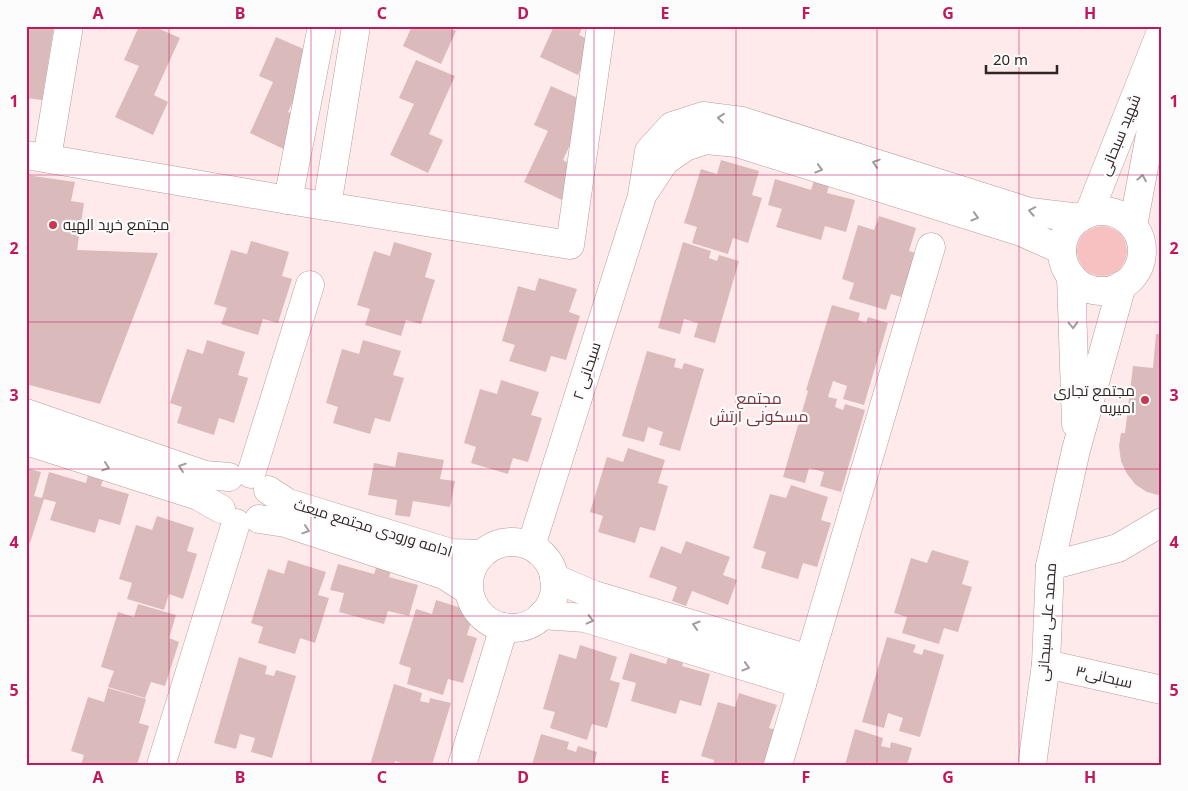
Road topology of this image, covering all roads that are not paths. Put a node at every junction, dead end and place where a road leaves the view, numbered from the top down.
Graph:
1 (69, 26) edge
2 (322, 26) edge
3 (356, 26) edge
4 (601, 26) edge
5 (1162, 29) edge
6 (1162, 71) edge
7 (786, 147) junction
8 (37, 157) edge
9 (288, 200) junction
10 (327, 206) junction
11 (1084, 216) junction
12 (1146, 244) edge
13 (931, 247) dead end
14 (1062, 250) junction
15 (1071, 276) junction
16 (310, 285) dead end
17 (1122, 285) junction
18 (26, 413) edge
19 (26, 441) edge
20 (76, 444) junction
21 (1076, 450) junction
22 (249, 480) junction
23 (238, 517) junction
24 (1162, 522) edge
25 (531, 546) junction
26 (482, 554) junction
27 (1050, 566) junction
28 (554, 578) junction
29 (469, 591) junction
30 (542, 615) junction
31 (504, 627) junction
32 (1046, 664) junction
33 (806, 671) junction
34 (1162, 690) edge
35 (161, 765) edge
36 (462, 765) edge
37 (778, 765) edge
38 (1032, 765) edge

1 - 8 street
2 - 9 street
3 - 10 street
4 - 10 street
5 - 11 street, شهید سبحانی
12 -> 6 street, شهید سبحانی
11 -> 7 street
7 -> 14 street
7 - 25 street, سبحانی ۲
8 - 9 street
9 - 10 street
11 - 12 street
11 - 14 street
12 - 17 street
13 - 33 street
14 - 15 street
15 - 17 street
15 -> 21 street, محمد علی سبحانی
16 - 22 street
17 - 21 street, محمد علی سبحانی
18 - 20 street
19 - 20 street
22 -> 20 street
20 -> 23 street
21 - 27 street, محمد علی سبحانی
22 - 23 street
22 - 23 street
22 - 26 street, ادامه ورودی مجتمع مبعث
23 -> 29 street
23 - 35 street
24 - 27 street
25 - 26 street
25 - 28 street
26 - 29 street
27 - 32 street, محمد علی سبحانی
28 - 30 street
33 -> 28 street
29 - 31 street
30 - 31 street
30 -> 33 street
31 - 36 street
32 - 34 street, سبحانی۳
32 - 38 street, محمد علی سبحانی
33 - 37 street

